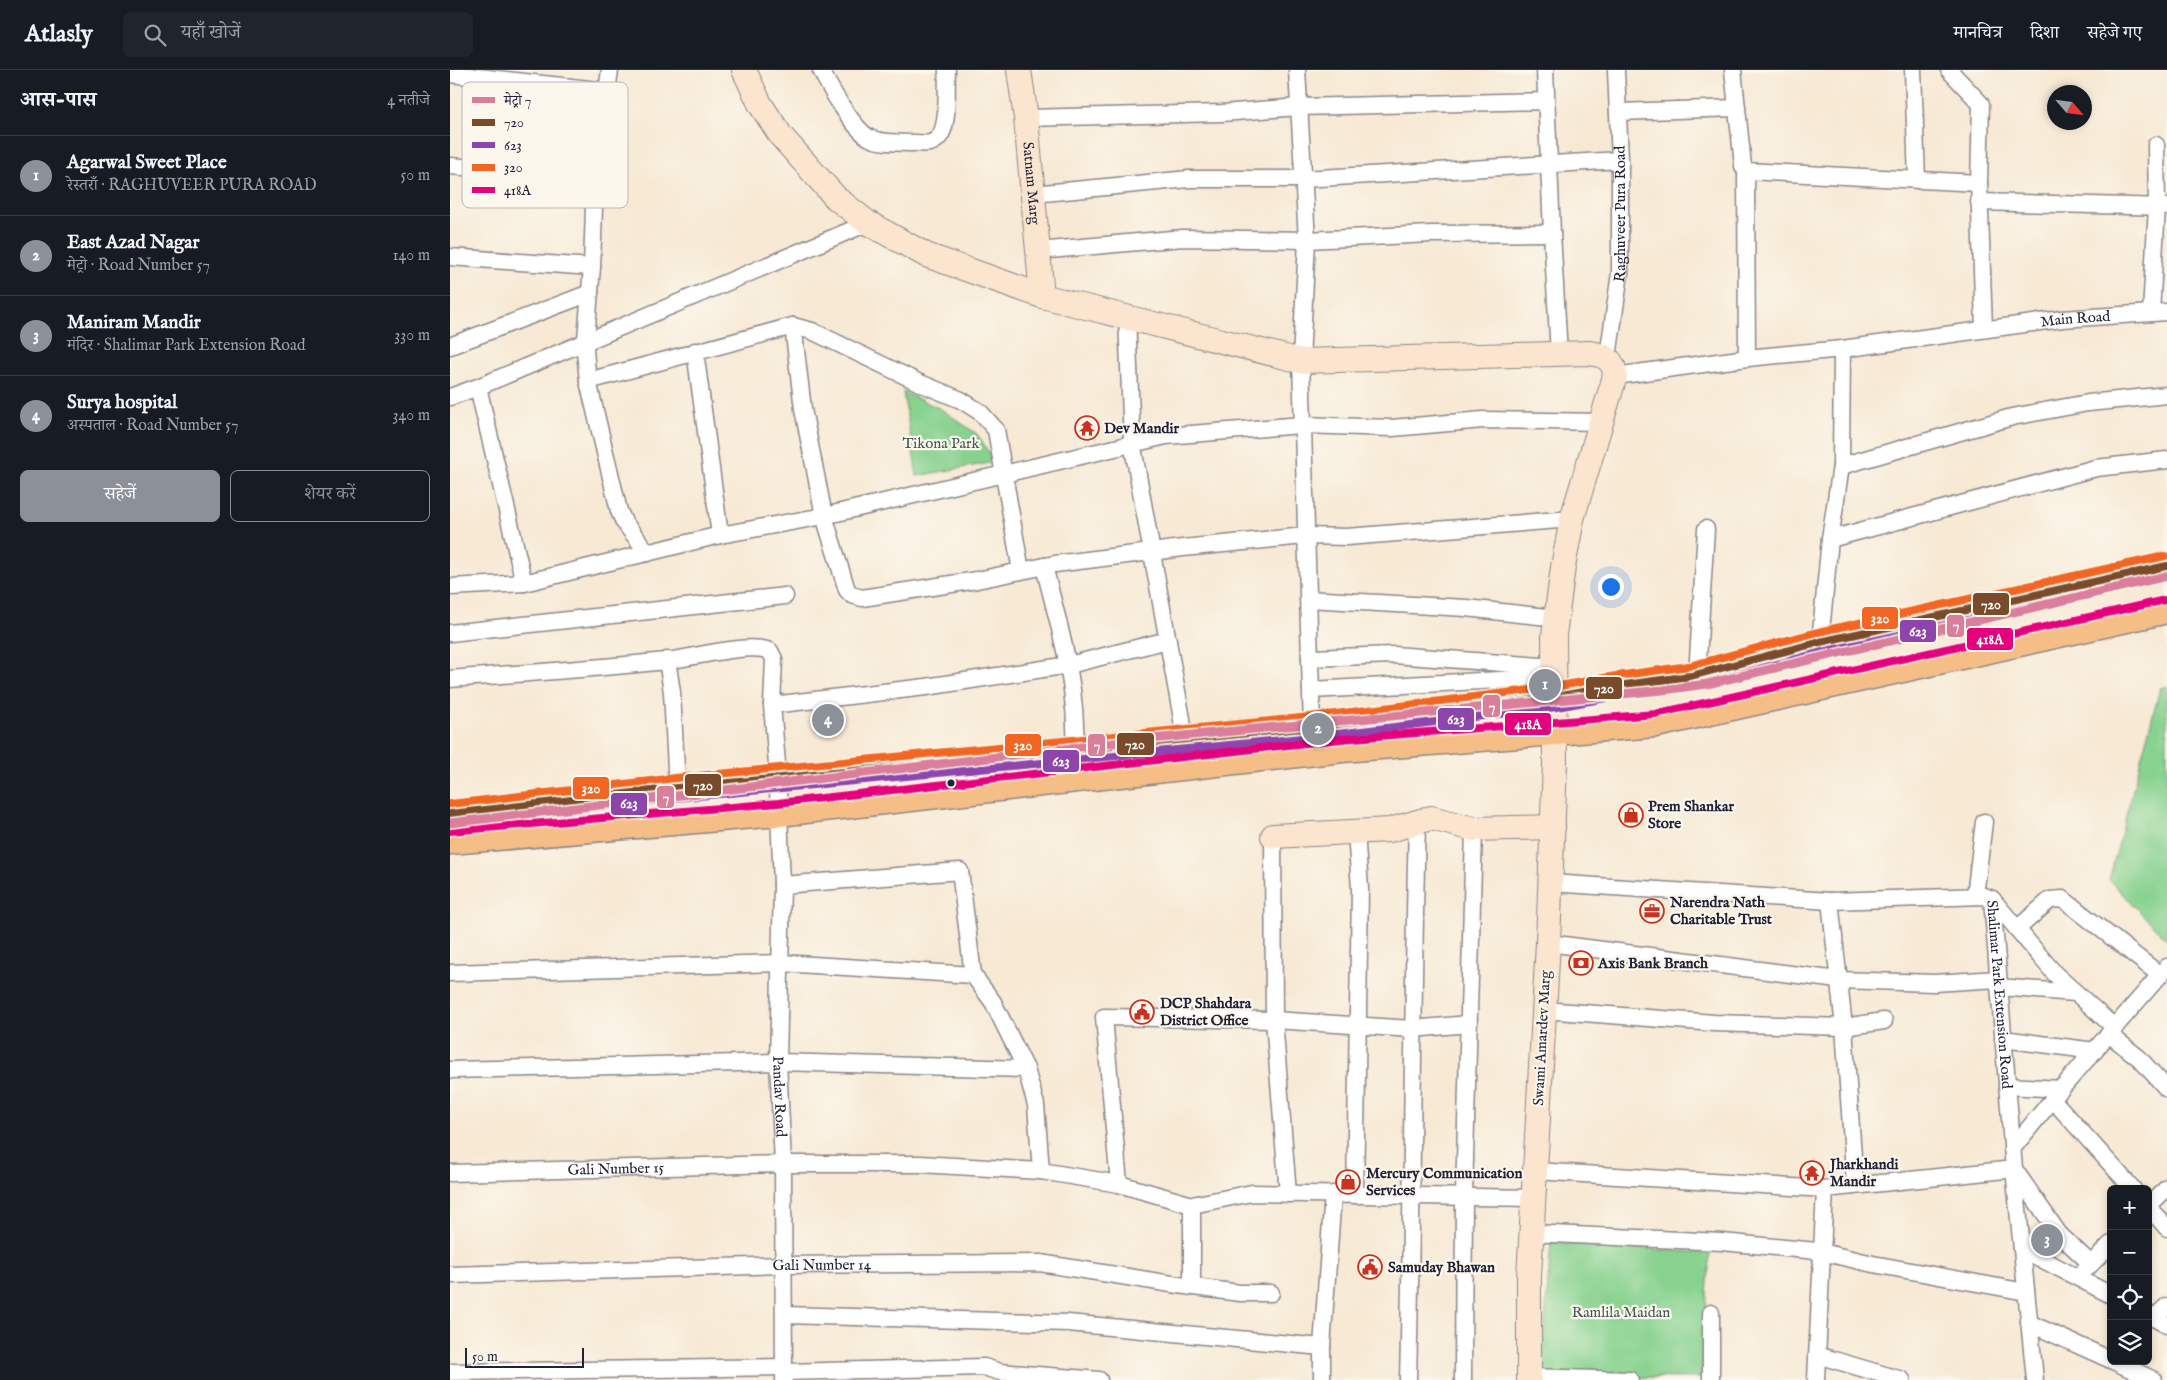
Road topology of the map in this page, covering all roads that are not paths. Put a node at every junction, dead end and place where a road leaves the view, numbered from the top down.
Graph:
1 (744, 70) edge
2 (821, 70) edge
3 (947, 70) edge
4 (1019, 70) edge
5 (1297, 70) edge
6 (1546, 70) edge
7 (1616, 70) edge
8 (1733, 70) edge
9 (1913, 70) edge
10 (1949, 70) edge
11 (450, 74) edge
12 (524, 82) edge
13 (1546, 101) junction
14 (1299, 107) junction
15 (1737, 108) junction
16 (1618, 112) junction
17 (1026, 118) junction
18 (2156, 145) dead end
19 (1620, 160) junction
20 (1549, 164) junction
21 (1746, 171) junction
22 (1303, 179) junction
23 (1917, 180) junction
24 (1979, 183) junction
25 (1033, 194) junction
26 (1979, 202) junction
27 (2162, 207) edge
28 (594, 208) edge
29 (868, 223) junction
30 (1552, 233) junction
31 (1307, 240) junction
32 (1038, 251) junction
33 (450, 257) edge
34 (592, 267) junction
35 (590, 293) junction
36 (1042, 296) junction
37 (2159, 312) edge
38 (1127, 317) junction
39 (792, 326) junction
40 (1984, 329) junction
41 (585, 341) junction
42 (450, 346) edge
43 (1842, 349) junction
44 (696, 351) junction
45 (1559, 354) junction
46 (1747, 358) junction
47 (1301, 361) junction
48 (1612, 367) junction
49 (588, 381) junction
50 (478, 387) junction
51 (2167, 395) edge
52 (450, 397) edge
53 (1600, 422) junction
54 (1302, 425) junction
55 (1132, 442) junction
56 (2167, 460) edge
57 (1841, 466) junction
58 (1004, 472) junction
59 (824, 516) junction
60 (1572, 518) junction
61 (1706, 529) dead end
62 (720, 535) junction
63 (1306, 536) junction
64 (1830, 539) junction
65 (1151, 551) junction
66 (648, 553) junction
67 (1044, 566) junction
68 (2167, 566) edge
69 (1022, 571) junction
70 (524, 583) junction
71 (450, 587) edge
72 (785, 596) dead end
73 (1308, 599) junction
74 (2167, 610) edge
75 (1556, 618) junction
76 (450, 633) edge
77 (1168, 640) junction
78 (1820, 642) junction
79 (1310, 658) junction
80 (667, 660) junction
81 (1069, 664) junction
82 (1696, 675) junction
83 (450, 679) edge
84 (1555, 680) junction
85 (1311, 690) junction
86 (772, 705) junction
87 (1312, 727) junction
88 (1555, 732) junction
89 (1183, 738) junction
90 (1075, 749) junction
91 (778, 778) junction
92 (677, 788) junction
93 (450, 814) edge
94 (780, 822) junction
95 (1417, 822) junction
96 (1984, 822) dead end
97 (1553, 827) junction
98 (1474, 829) junction
99 (1356, 831) junction
100 (1273, 836) joint
101 (450, 841) edge
102 (1550, 883) junction
103 (782, 885) junction
104 (1975, 896) junction
105 (1830, 900) junction
106 (1992, 900) junction
107 (2017, 929) junction
108 (1548, 943) junction
109 (780, 963) junction
110 (2163, 971) edge
111 (450, 973) edge
112 (973, 975) junction
113 (1838, 980) junction
114 (1998, 983) junction
115 (2075, 993) junction
116 (1544, 1010) junction
117 (1274, 1020) junction
118 (1884, 1021) dead end
119 (1469, 1024) junction
120 (1356, 1025) junction
121 (1844, 1027) junction
122 (1412, 1029) junction
123 (2112, 1031) junction
124 (2003, 1039) junction
125 (2095, 1051) junction
126 (778, 1062) junction
127 (1026, 1068) junction
128 (450, 1070) edge
129 (2007, 1086) junction
130 (2167, 1088) edge
131 (2057, 1094) junction
132 (2012, 1149) junction
133 (783, 1164) junction
134 (2014, 1169) junction
135 (1041, 1171) junction
136 (1535, 1171) junction
137 (450, 1173) edge
138 (1119, 1184) junction
139 (2130, 1185) edge
140 (1855, 1186) junction
141 (1825, 1188) junction
142 (2167, 1188) edge
143 (1288, 1194) junction
144 (1334, 1194) junction
145 (1355, 1195) junction
146 (1413, 1196) junction
147 (1464, 1196) junction
148 (1534, 1198) junction
149 (2152, 1202) edge
150 (1192, 1205) junction
151 (2152, 1211) edge
152 (2167, 1228) edge
153 (1531, 1234) junction
154 (2107, 1248) edge
155 (2022, 1249) junction
156 (1822, 1253) junction
157 (2091, 1264) junction
158 (783, 1265) junction
159 (450, 1275) edge
160 (2077, 1278) junction
161 (1192, 1287) junction
162 (2026, 1292) junction
163 (1271, 1293) dead end
164 (2107, 1293) edge
165 (2167, 1306) edge
166 (1711, 1314) dead end
167 (784, 1315) junction
168 (2157, 1319) edge
169 (2030, 1324) junction
170 (1322, 1347) junction
171 (1817, 1355) junction
172 (2107, 1359) edge
173 (2121, 1365) edge
174 (450, 1372) edge
175 (784, 1373) edge
176 (999, 1376) edge
177 (1529, 1378) edge
178 (2038, 1379) edge
179 (1099, 1380) edge
180 (1322, 1380) edge
181 (1408, 1380) edge
182 (1463, 1380) edge
183 (1630, 1380) edge
184 (1710, 1380) edge
185 (1816, 1380) edge
186 (1902, 1380) edge
187 (2154, 1380) edge

1 - 29 street
2 - 3 street
4 - 17 street, Satnam Marg
5 - 14 street
6 - 13 street
7 - 16 street, Raghuveer Pura Road
8 - 15 street
9 - 23 street
10 - 24 street
11 - 12 street
13 - 14 street
13 - 20 street
14 - 17 street
14 - 22 street
15 - 16 street
15 - 21 street
16 - 19 street, Raghuveer Pura Road
17 - 25 street, Satnam Marg
18 - 27 street
19 - 20 street
19 - 48 street, Raghuveer Pura Road
20 - 22 street
20 - 30 street
21 - 23 street
21 - 46 street
22 - 25 street
22 - 31 street
23 - 24 street
24 - 26 street
25 - 32 street, Satnam Marg
26 - 27 street
26 - 40 street
27 - 37 street
28 - 34 street
29 - 36 street
29 - 41 street
30 - 31 street
30 - 45 street
31 - 32 street
31 - 47 street
32 - 36 street, Satnam Marg
33 - 34 street
34 - 35 street
35 - 41 street
35 - 42 street
36 - 38 street
37 - 40 street, Main Road
38 - 47 street
38 - 55 street
39 - 44 street
39 - 58 street
39 - 59 street
40 - 43 street, Main Road
41 - 49 street
41 - 50 street
43 - 46 street, Main Road
43 - 57 street
44 - 49 street
44 - 62 street
45 - 47 street
45 - 48 street
46 - 48 street, Main Road
47 - 54 street
48 - 53 street
49 - 66 street
50 - 52 street
50 - 70 street
51 - 57 street
53 - 54 street
53 - 60 street
54 - 55 street
54 - 63 street
55 - 58 street
55 - 65 street
56 - 64 street
57 - 64 street
58 - 59 street
58 - 69 street
59 - 62 street
59 - 69 street
60 - 63 street
60 - 75 street
61 - 82 street
62 - 66 street
63 - 65 street
63 - 73 street
64 - 78 street
65 - 67 street
65 - 77 street
66 - 70 street
67 - 69 street
67 - 81 street
68 - 78 main road
70 - 71 street
72 - 76 street
73 - 75 street
73 - 79 street
74 - 88 main road
75 - 84 street
77 - 81 street
77 - 89 street
78 - 82 main road
79 - 84 street
79 - 85 street
80 - 83 street
80 - 86 street, Pandav Road
80 - 92 street
81 - 86 street
81 - 90 street
82 - 84 main road
84 - 85 street
84 - 87 main road
84 - 88 street, Swami Amardev Marg
85 - 87 street
86 - 91 street, Pandav Road
87 - 89 main road
88 - 94 main road
88 - 97 street, Swami Amardev Marg
89 - 90 main road
90 - 91 main road
91 - 92 main road
91 - 94 street, Pandav Road
92 - 93 main road
94 - 101 main road
94 - 103 street, Pandav Road
95 - 98 street
95 - 99 street
95 - 122 street
96 - 104 street
97 - 98 street
97 - 102 street, Swami Amardev Marg
98 - 119 street
99 - 100 street
99 - 120 street
100 - 117 street
102 - 105 street, Shalimar Park Extension Road
102 - 108 street, Swami Amardev Marg
103 - 109 street, Pandav Road
103 - 112 street
104 - 105 street, Shalimar Park Extension Road
104 - 106 street, Shalimar Park Extension Road
105 - 113 street
106 - 107 street
106 - 114 street, Shalimar Park Extension Road
107 - 110 street
107 - 115 street
108 - 113 street
108 - 116 street, Swami Amardev Marg
109 - 111 street
109 - 112 street
109 - 126 street, Pandav Road
110 - 123 street
112 - 127 street
113 - 114 street
113 - 121 street
114 - 115 street
114 - 124 street, Shalimar Park Extension Road
115 - 123 street
116 - 121 street
116 - 136 street, Swami Amardev Marg
117 - 120 street
117 - 138 street
117 - 143 street
118 - 121 street
119 - 122 street
119 - 147 street
120 - 122 street
120 - 145 street
121 - 140 street
122 - 146 street
123 - 125 street
123 - 130 street
124 - 125 street
124 - 129 street, Shalimar Park Extension Road
125 - 131 street
126 - 127 street
126 - 128 street
126 - 133 street, Pandav Road
127 - 135 street
129 - 131 street
129 - 132 street, Shalimar Park Extension Road
131 - 132 street
131 - 139 street
132 - 134 street, Shalimar Park Extension Road
133 - 135 street, Gali Number 15
133 - 137 street, Gali Number 15
133 - 158 street, Pandav Road
134 - 140 street
134 - 155 street, Shalimar Park Extension Road
134 - 157 street
135 - 138 street, Gali Number 15
136 - 141 street
136 - 148 street, Swami Amardev Marg
138 - 150 street, Gali Number 15
140 - 141 street
141 - 156 street
142 - 149 street
143 - 144 street
143 - 150 street
144 - 145 street
144 - 170 street
145 - 146 street
146 - 147 street
146 - 181 street
147 - 148 street
147 - 182 street
148 - 153 street, Swami Amardev Marg
150 - 161 street
151 - 152 street
153 - 156 street
153 - 177 street, Swami Amardev Marg
154 - 157 street
155 - 160 street
155 - 162 street, Shalimar Park Extension Road
156 - 162 street
156 - 171 street
157 - 160 street
158 - 159 street, Gali Number 14
158 - 161 street, Gali Number 14
158 - 167 street, Pandav Road
160 - 164 street
161 - 163 street, Gali Number 14
162 - 169 street, Shalimar Park Extension Road
165 - 168 street
166 - 184 street
167 - 170 street
167 - 175 street, Pandav Road
169 - 172 street
169 - 178 street, Shalimar Park Extension Road
170 - 180 street
171 - 185 street
171 - 186 street
173 - 187 street
174 - 175 street
175 - 176 street
176 - 179 street
177 - 183 street

